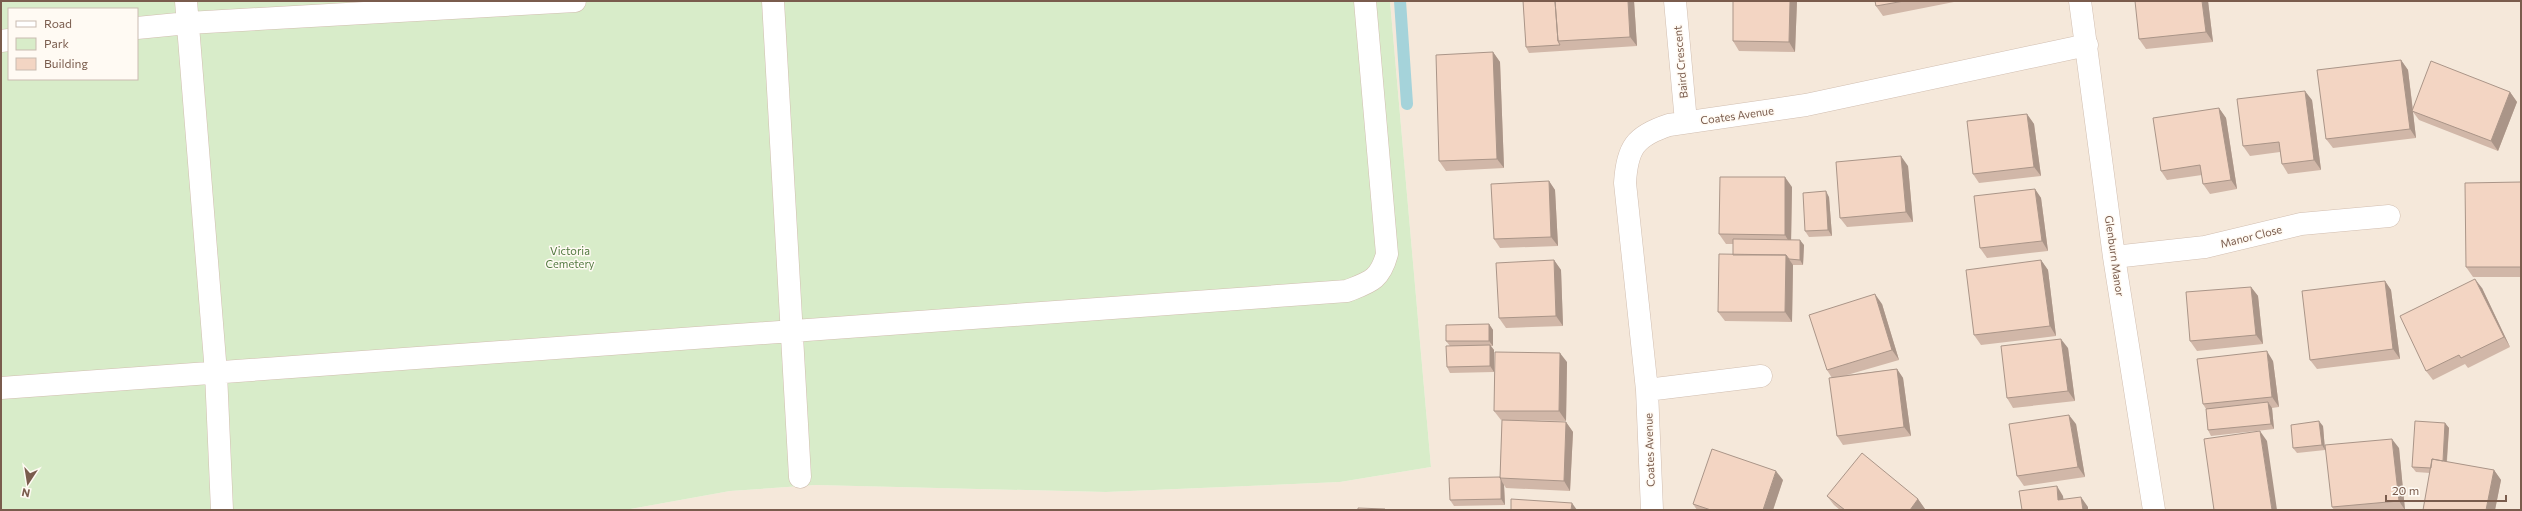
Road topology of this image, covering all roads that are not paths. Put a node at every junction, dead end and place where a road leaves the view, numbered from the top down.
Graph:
1 (186, 1) edge
2 (575, 1) edge
3 (773, 1) edge
4 (1365, 1) edge
5 (1674, 1) edge
6 (2080, 1) edge
7 (188, 23) junction
8 (138, 28) edge
9 (2087, 45) junction
10 (1686, 122) junction
11 (2389, 216) dead end
12 (2114, 257) junction
13 (792, 332) junction
14 (216, 372) junction
15 (1761, 376) dead end
16 (1, 388) edge
17 (1647, 390) junction
18 (800, 477) dead end
19 (222, 510) edge
20 (1652, 510) edge
21 (2154, 510) edge

1 - 7 street
2 - 7 street
3 - 13 street
4 - 13 street
5 - 10 street, Baird Crescent
6 - 9 street, Glenburn Manor
7 - 8 street
7 - 14 street
9 - 10 street, Coates Avenue
9 - 12 street, Glenburn Manor
10 - 17 street, Coates Avenue
11 - 12 street, Manor Close
12 - 21 street, Glenburn Manor
13 - 14 street
13 - 18 street
14 - 16 street
14 - 19 street
15 - 17 street
17 - 20 street, Coates Avenue

